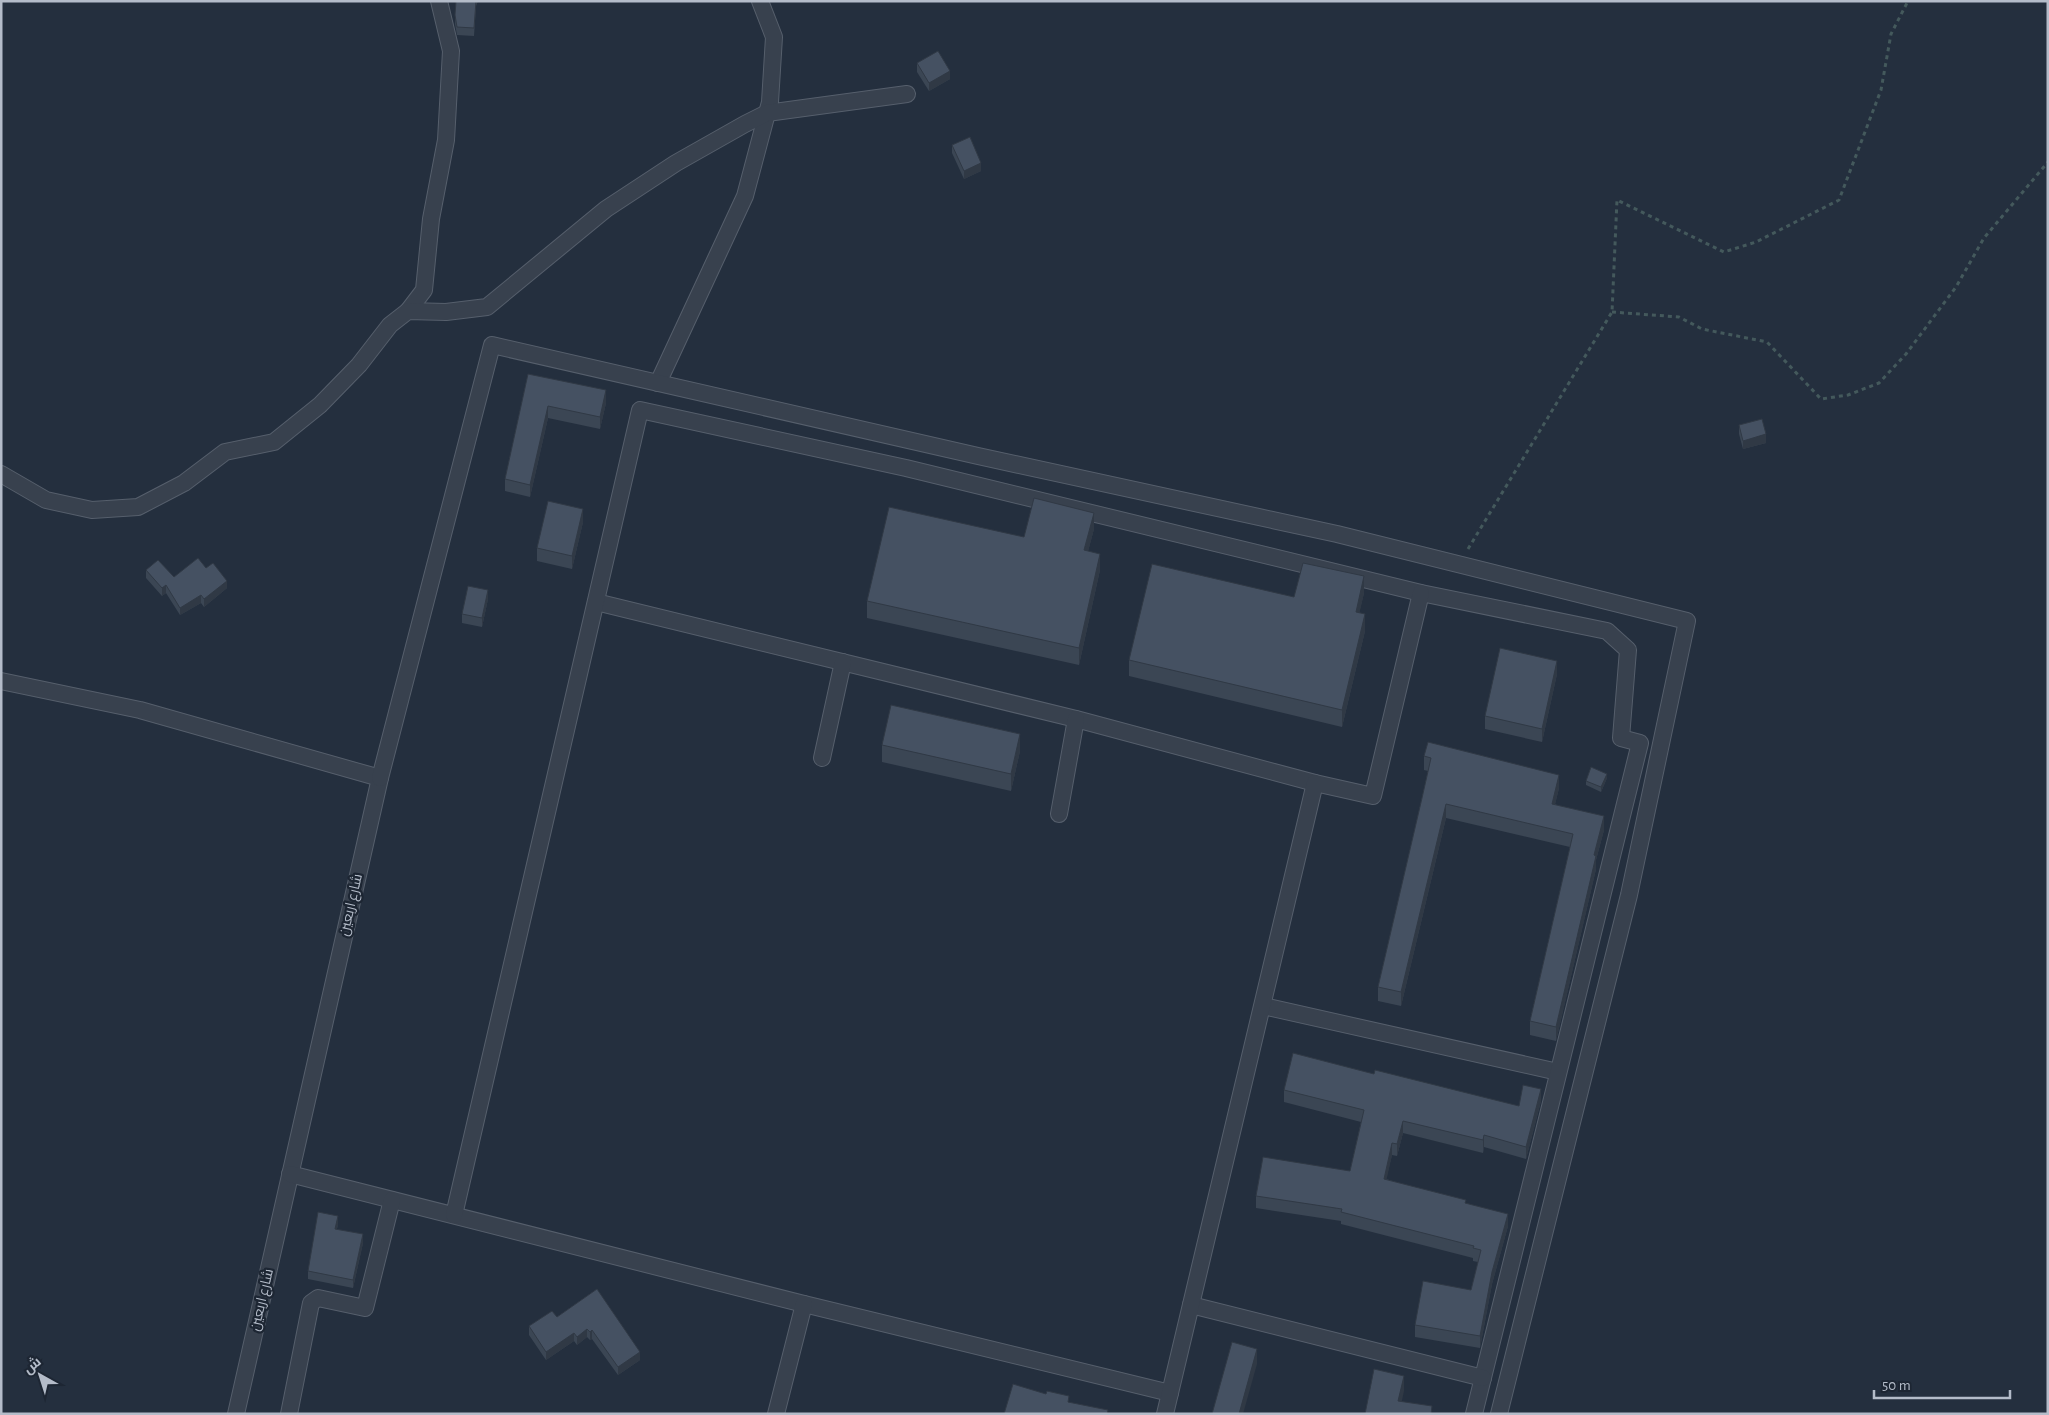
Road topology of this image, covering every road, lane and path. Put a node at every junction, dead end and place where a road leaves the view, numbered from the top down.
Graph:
1 (439, 1) edge
2 (760, 1) edge
3 (1908, 1) edge
4 (907, 94) dead end
5 (767, 113) junction
6 (2048, 162) edge
7 (408, 311) junction
8 (1612, 312) junction
9 (658, 383) junction
10 (1, 474) edge
11 (1458, 564) junction
12 (1421, 593) junction
13 (596, 602) junction
14 (844, 662) junction
15 (1, 681) edge
16 (1076, 719) junction
17 (822, 758) dead end
18 (380, 778) junction
19 (1315, 783) junction
20 (1059, 814) dead end
21 (1263, 1006) junction
22 (1558, 1072) junction
23 (290, 1174) junction
24 (392, 1200) junction
25 (454, 1216) junction
26 (804, 1304) junction
27 (1191, 1305) junction
28 (1483, 1378) junction
29 (1170, 1393) junction
30 (236, 1414) edge
31 (288, 1414) edge
32 (776, 1414) edge
33 (1166, 1414) edge
34 (1474, 1414) edge
35 (1499, 1414) edge

1 - 7 street
2 - 5 street
3 - 8 path
4 - 5 street
5 - 7 street
5 - 9 street
6 - 8 path
7 - 10 street
8 - 11 path
9 - 11 street
9 - 18 street, شارع اربعين
11 - 35 street
12 - 13 street
12 - 19 street
12 - 22 street
13 - 14 street
13 - 25 street
14 - 16 street
14 - 17 street
15 - 18 street
16 - 19 street
16 - 20 street
18 - 23 street, شارع اربعين
19 - 21 street
21 - 22 street
21 - 27 street
22 - 28 street
23 - 24 street
23 - 30 street, شارع اربعين
24 - 25 street
24 - 31 street
25 - 26 street
26 - 29 street
26 - 32 street
27 - 28 street
27 - 29 street
28 - 34 street
29 - 33 street

